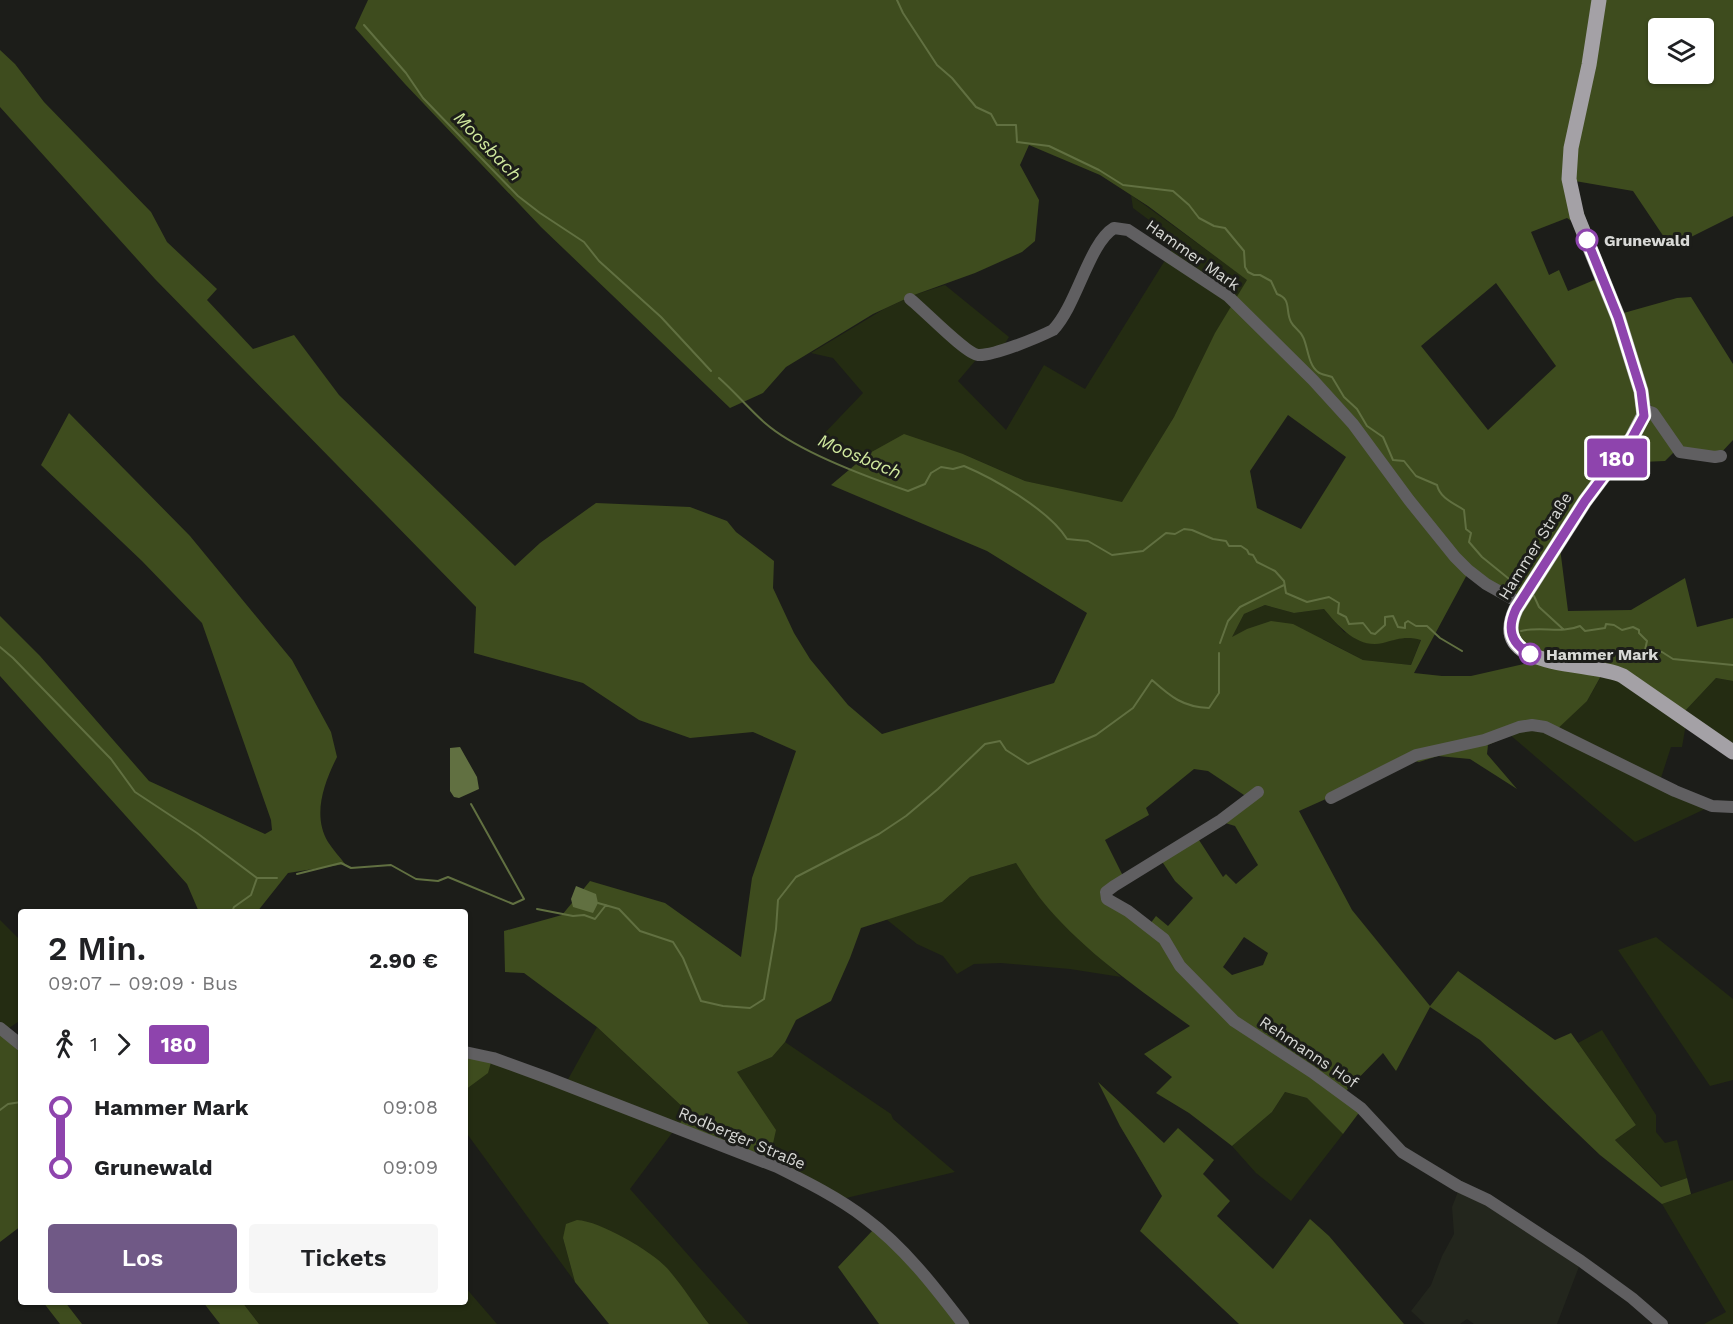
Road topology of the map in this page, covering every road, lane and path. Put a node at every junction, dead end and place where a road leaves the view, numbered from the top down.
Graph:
1 (1599, 0) edge
2 (910, 299) dead end
3 (1644, 410) junction
4 (1721, 456) dead end
5 (1520, 603) junction
6 (1733, 752) edge
7 (1258, 792) dead end
8 (1331, 798) dead end
9 (1733, 807) edge
10 (0, 1028) edge
11 (18, 1043) edge
12 (468, 1053) edge
13 (963, 1324) edge
14 (1662, 1324) edge

1 - 3 main road
2 - 5 street, Hammer Mark
3 - 4 street
3 - 5 main road, Hammer Straße
5 - 6 main road, Hammer Straße
7 - 14 street, Rehmanns Hof
8 - 9 street
10 - 11 street
12 - 13 street, Rodberger Straße

